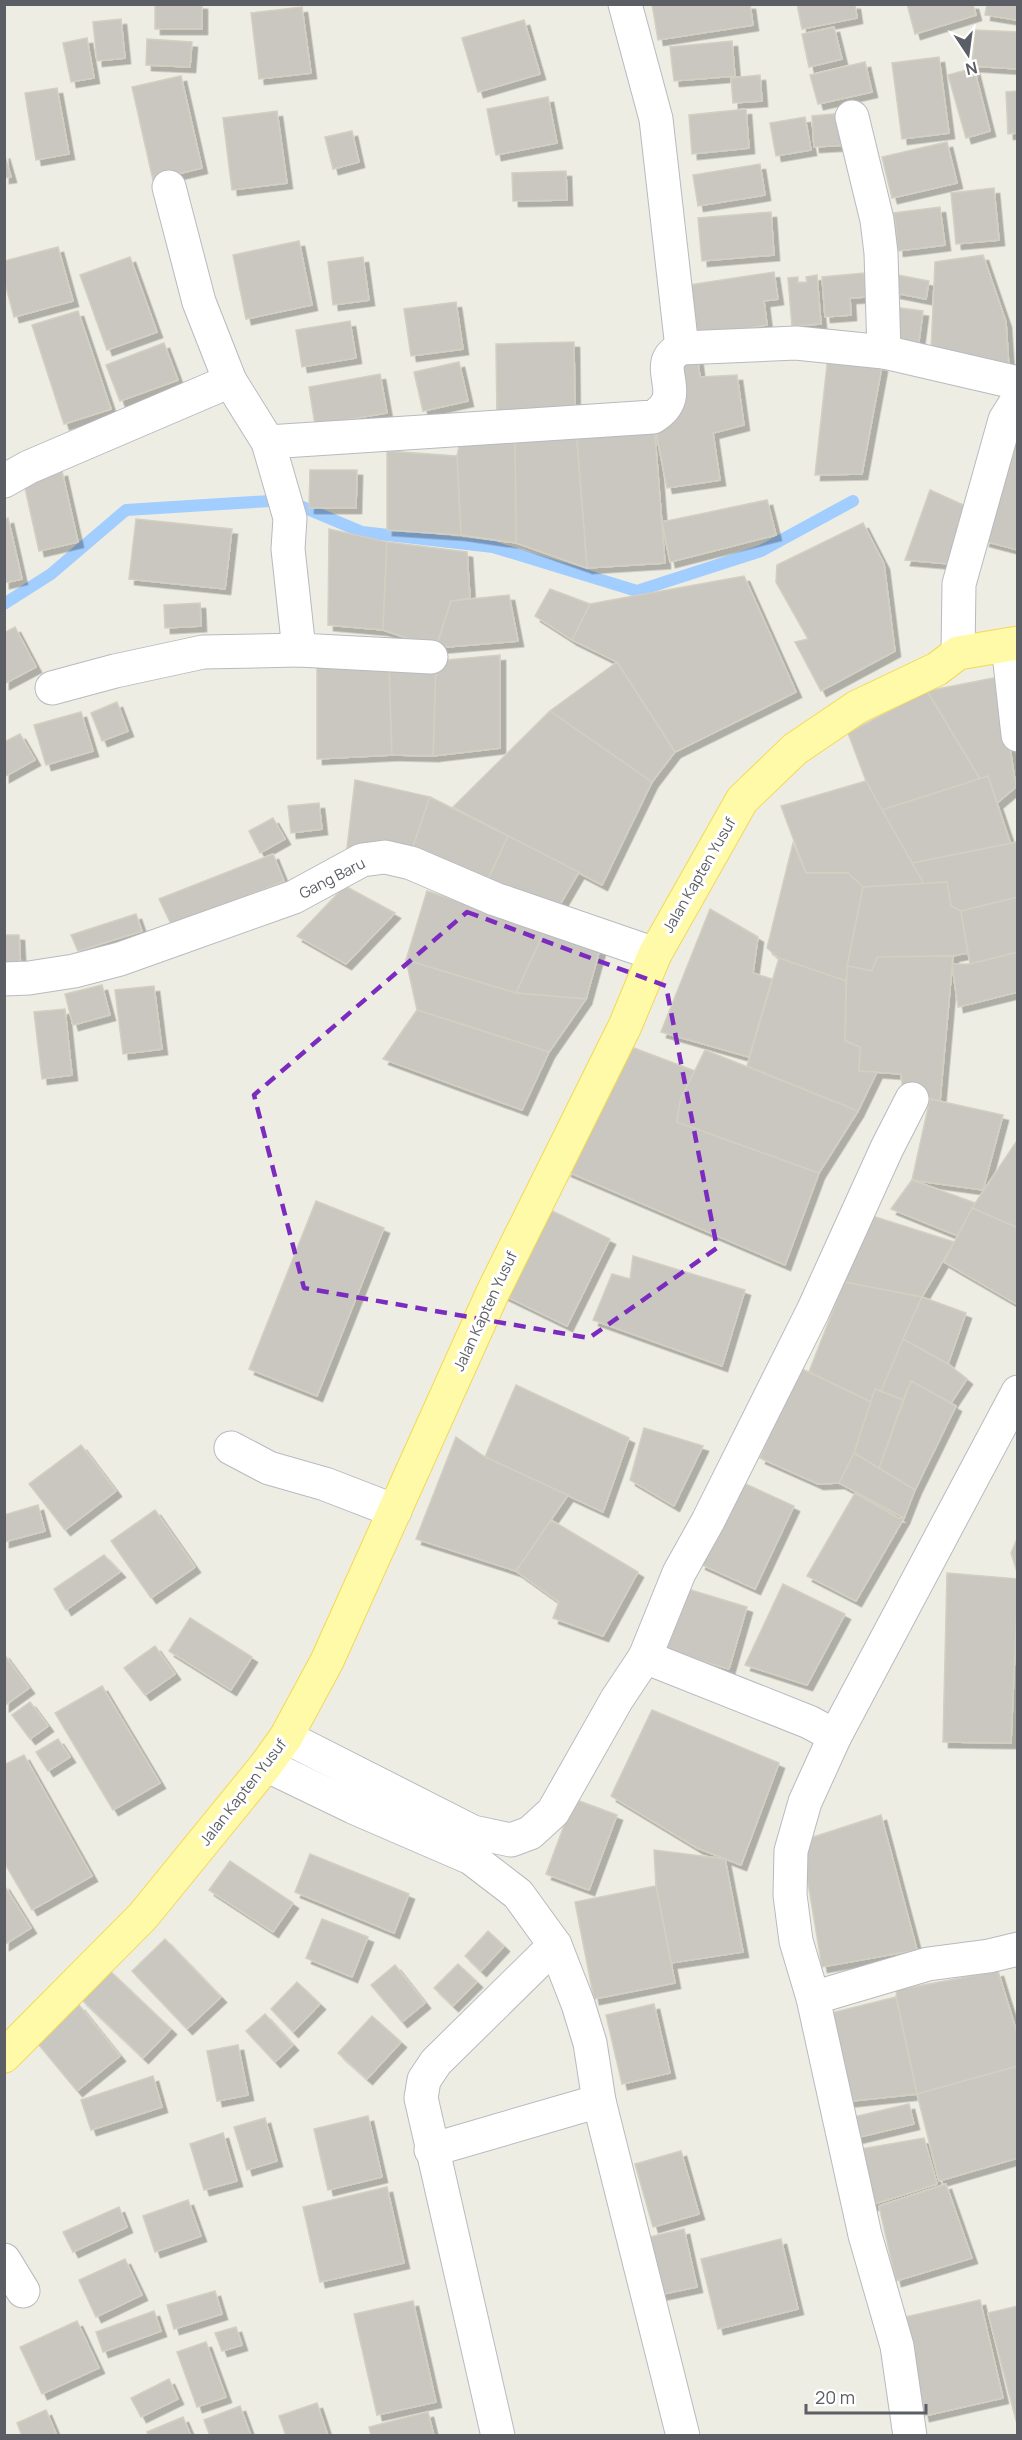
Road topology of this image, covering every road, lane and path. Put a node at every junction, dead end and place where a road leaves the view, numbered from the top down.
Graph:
1 (625, 4) edge
2 (852, 117) dead end
3 (169, 187) dead end
4 (682, 348) junction
5 (884, 352) junction
6 (230, 381) junction
7 (1017, 383) edge
8 (1017, 399) edge
9 (268, 442) junction
10 (4, 481) edge
11 (1013, 644) edge
12 (299, 650) junction
13 (958, 653) junction
14 (431, 657) dead end
15 (52, 688) dead end
16 (1017, 735) edge
17 (655, 954) junction
18 (4, 979) edge
19 (912, 1099) dead end
20 (1017, 1392) edge
21 (231, 1448) dead end
22 (395, 1511) junction
23 (645, 1657) junction
24 (835, 1736) junction
25 (286, 1737) junction
26 (266, 1765) junction
27 (555, 1945) junction
28 (1017, 1949) edge
29 (813, 1998) junction
30 (4, 2056) edge
31 (599, 2101) junction
32 (431, 2150) junction
33 (4, 2260) edge
34 (23, 2290) dead end
35 (498, 2436) edge
36 (683, 2436) edge
37 (910, 2436) edge

1 - 4 street
2 - 5 street
3 - 6 street
4 - 5 street
4 - 9 street
5 - 7 street
6 - 9 street
6 - 10 street
8 - 13 street
9 - 12 street
11 - 13 main road, Jalan Kapten Yusuf
11 - 16 street
12 - 14 street
12 - 15 street
13 - 17 main road, Jalan Kapten Yusuf
17 - 18 street, Gang Baru
17 - 22 main road, Jalan Kapten Yusuf
19 - 23 street
20 - 24 street
21 - 22 street
22 - 25 main road, Jalan Kapten Yusuf
23 - 24 street
23 - 25 street
24 - 29 street
25 - 26 main road, Jalan Kapten Yusuf
26 - 27 street
26 - 30 main road, Jalan Kapten Yusuf
27 - 31 street
27 - 32 street
28 - 29 street
29 - 37 street
31 - 32 street
31 - 36 street
32 - 35 street
33 - 34 street

